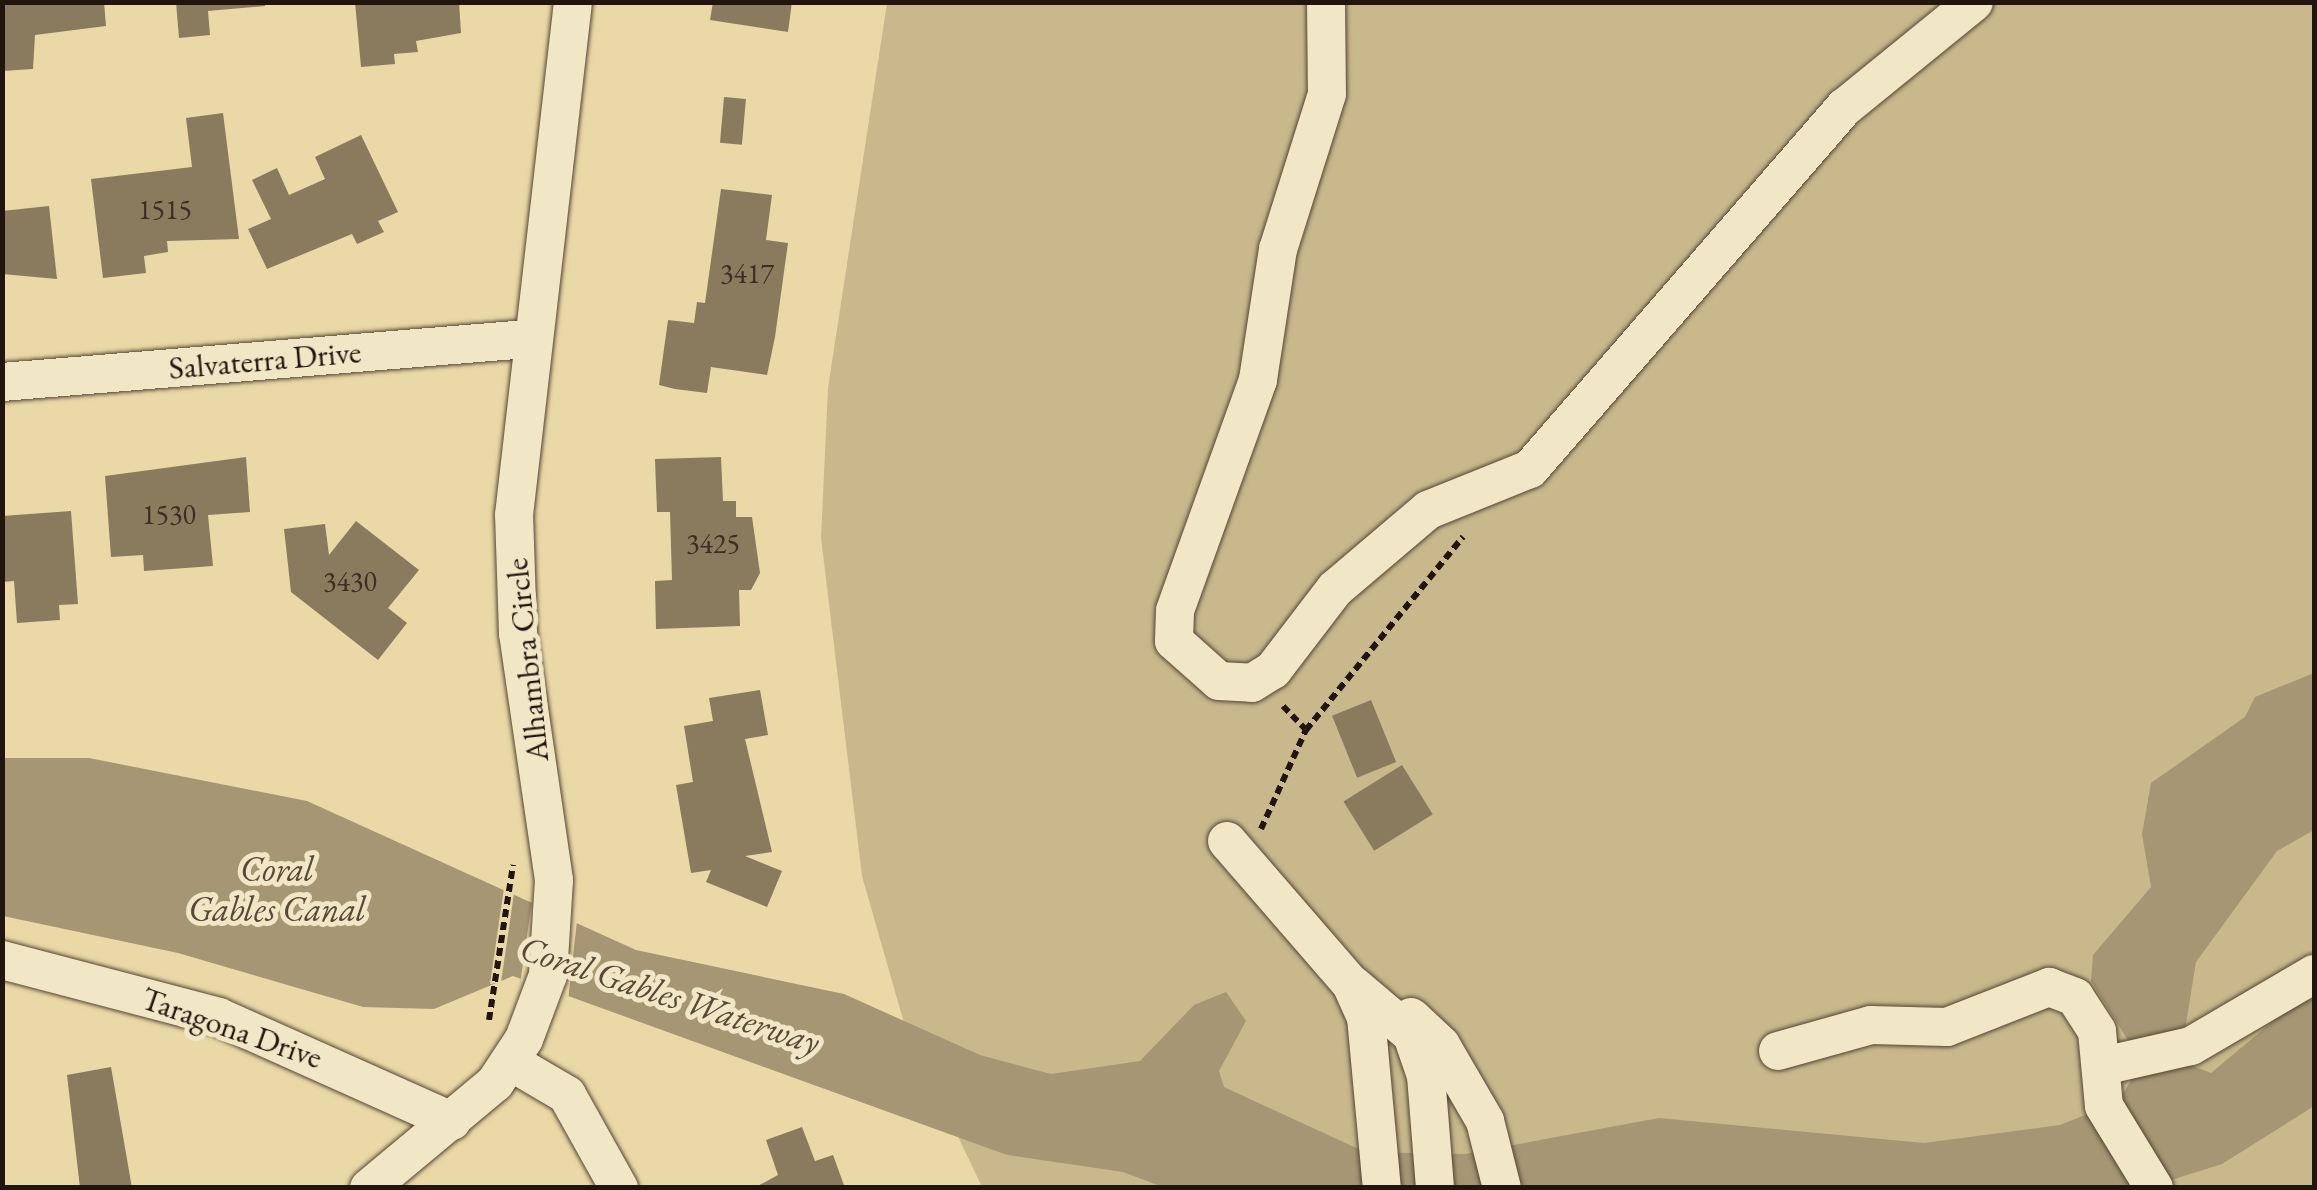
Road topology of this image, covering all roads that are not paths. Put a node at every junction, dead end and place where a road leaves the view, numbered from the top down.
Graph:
1 (572, 2) edge
2 (1326, 2) edge
3 (1974, 2) edge
4 (527, 338) junction
5 (2, 382) edge
6 (1228, 842) road end
7 (2, 960) edge
8 (2314, 974) edge
9 (1367, 992) junction
10 (1778, 1051) dead end
11 (510, 1062) junction
12 (2115, 1064) junction
13 (452, 1122) junction
14 (369, 1188) edge
15 (619, 1188) edge
16 (1382, 1188) edge
17 (1434, 1188) edge
18 (1502, 1188) edge
19 (2154, 1188) edge

1 - 4 street, Alhambra Circle
2 - 3 street
4 - 5 street, Salvaterra Drive
4 - 11 street, Alhambra Circle
6 - 9 street
7 - 13 street, Taragona Drive
8 - 12 street
9 - 16 street
9 - 17 street
9 - 18 street
10 - 12 street
11 - 13 street, Alhambra Circle
11 - 15 street
12 - 19 street
13 - 14 street, Alhambra Circle

